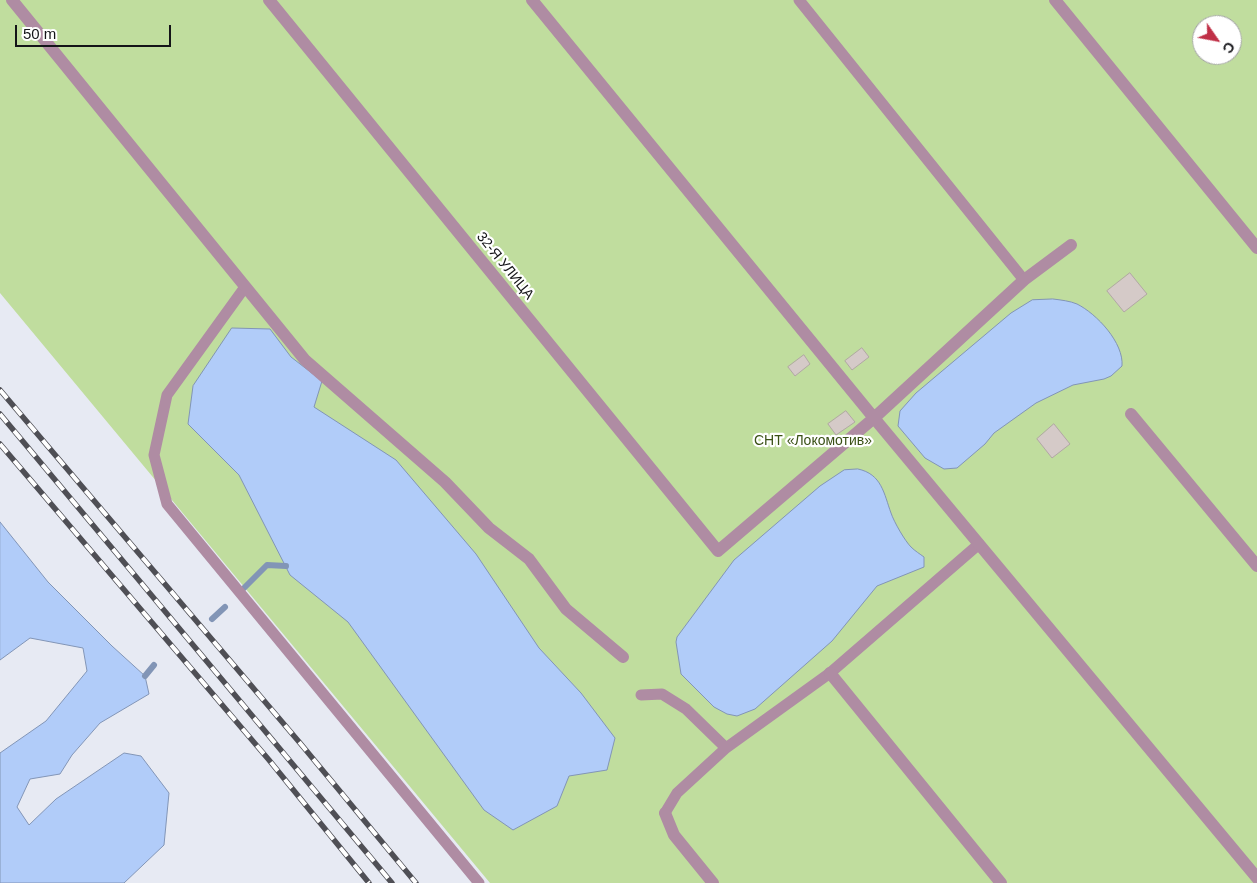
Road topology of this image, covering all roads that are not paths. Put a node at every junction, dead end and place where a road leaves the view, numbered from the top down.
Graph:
1 (12, 0) edge
2 (269, 0) edge
3 (532, 0) edge
4 (799, 0) edge
5 (1056, 0) edge
6 (1071, 245) dead end
7 (1257, 248) edge
8 (1024, 280) junction
9 (245, 287) junction
10 (1131, 414) dead end
11 (874, 418) junction
12 (979, 544) junction
13 (1257, 566) edge
14 (623, 657) dead end
15 (830, 673) junction
16 (641, 695) dead end
17 (726, 748) junction
18 (665, 813) joint
19 (1257, 878) edge
20 (479, 883) edge
21 (713, 883) edge
22 (1001, 883) edge

1 - 9 street
2 - 11 street, 32-Я УЛИЦА
3 - 11 street
4 - 8 lane
5 - 7 street
6 - 8 street
8 - 11 street
9 - 14 street
9 - 20 lane
10 - 13 street
11 - 12 street
12 - 15 lane
12 - 19 street
15 - 17 lane
15 - 22 street
16 - 17 lane
17 - 18 lane
18 - 21 street

